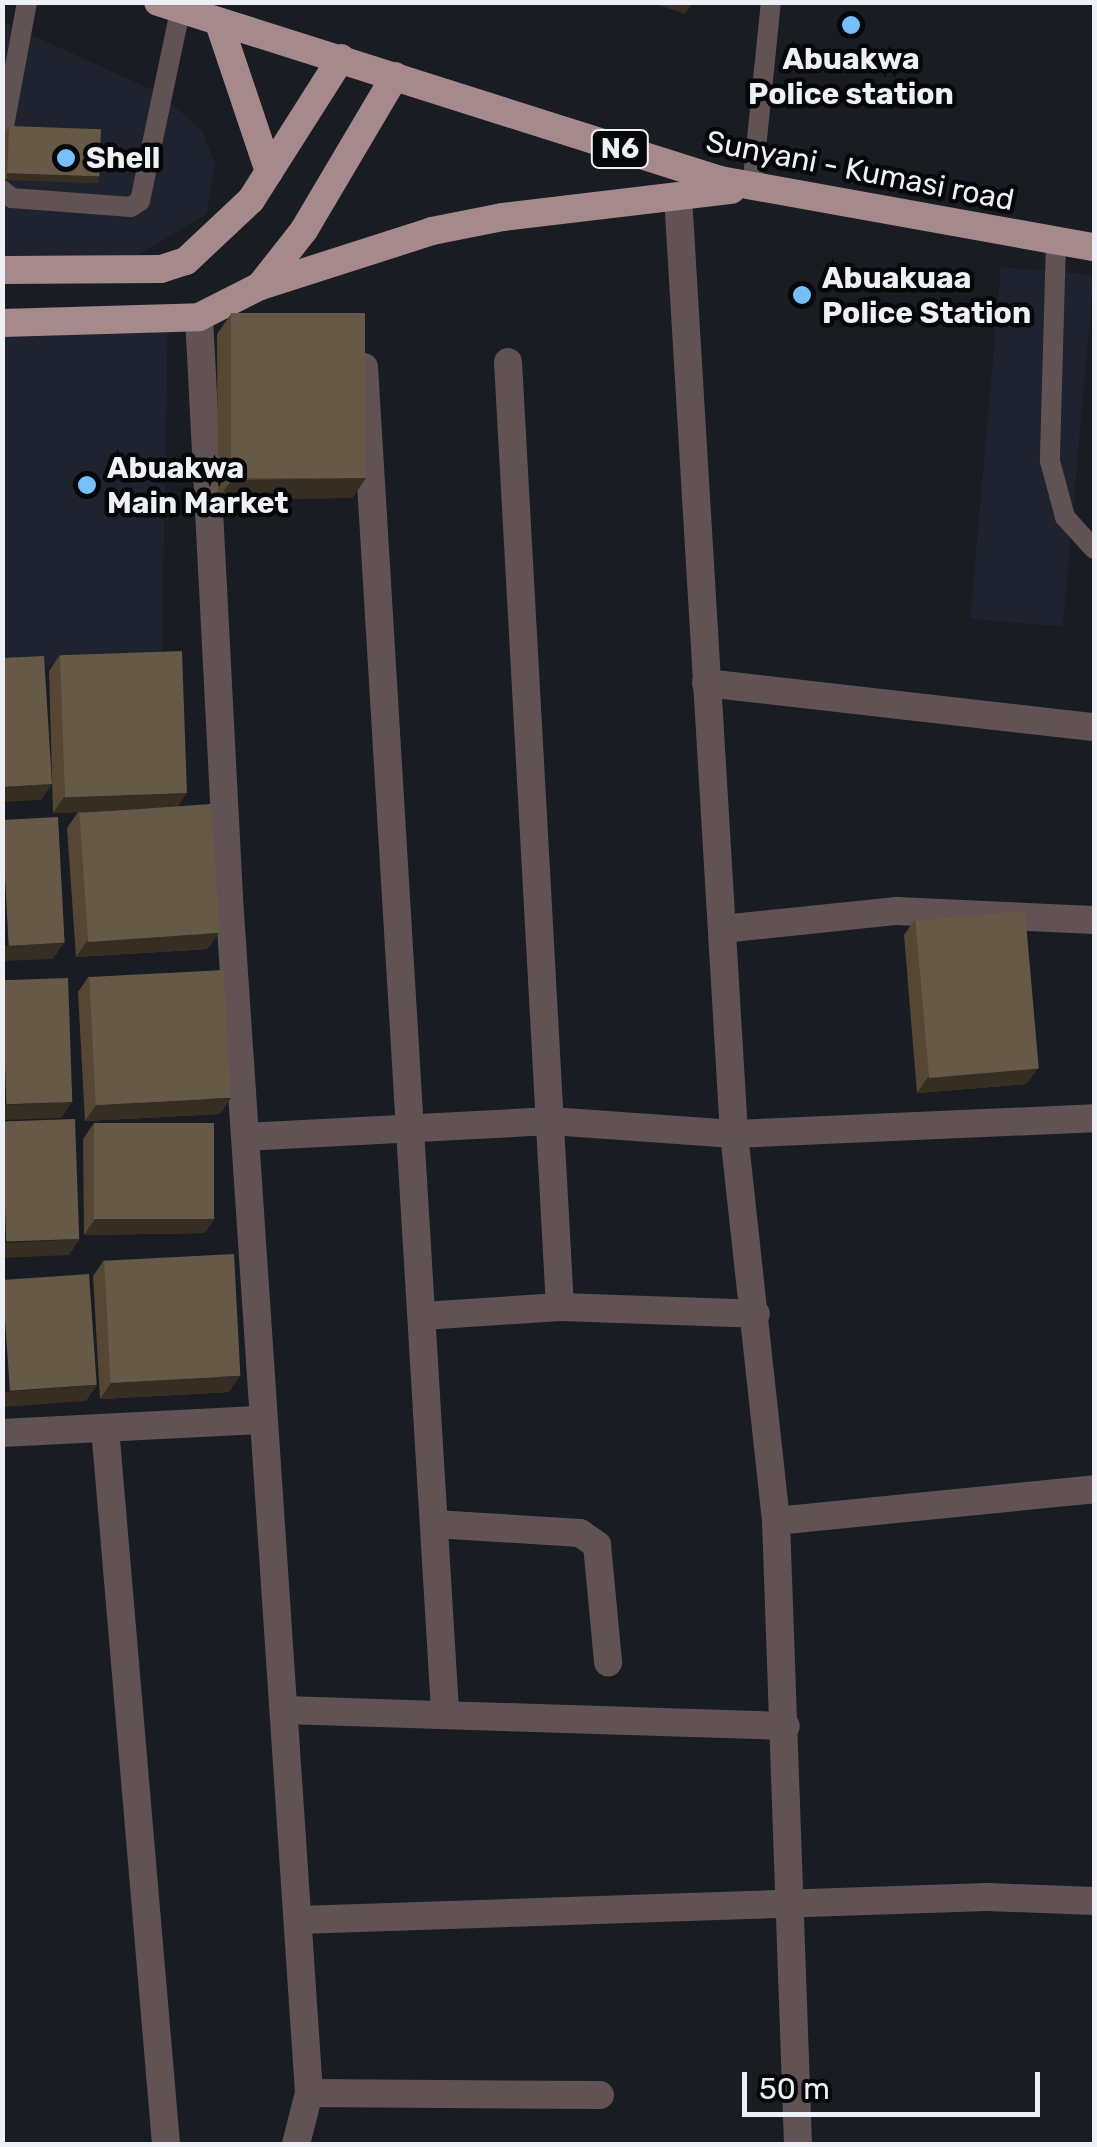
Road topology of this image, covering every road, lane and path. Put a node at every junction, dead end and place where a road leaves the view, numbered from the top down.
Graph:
1 (27, 2) edge
2 (770, 2) edge
3 (169, 7) edge
4 (219, 23) junction
5 (341, 58) junction
6 (394, 76) junction
7 (2, 137) edge
8 (269, 172) junction
9 (752, 188) junction
10 (2, 190) edge
11 (678, 196) junction
12 (1056, 242) junction
13 (1094, 246) edge
14 (2, 270) edge
15 (260, 286) junction
16 (198, 317) junction
17 (2, 323) edge
18 (508, 362) dead end
19 (364, 367) edge
20 (1094, 549) edge
21 (706, 683) junction
22 (1094, 726) edge
23 (1094, 920) edge
24 (722, 929) junction
25 (1094, 1118) edge
26 (551, 1122) junction
27 (413, 1128) junction
28 (734, 1134) junction
29 (246, 1137) junction
30 (560, 1307) junction
31 (756, 1314) junction
32 (423, 1316) junction
33 (262, 1420) junction
34 (105, 1428) junction
35 (2, 1433) edge
36 (1094, 1488) edge
37 (776, 1521) junction
38 (434, 1524) junction
39 (608, 1662) dead end
40 (284, 1710) junction
41 (445, 1710) junction
42 (786, 1726) junction
43 (1094, 1902) edge
44 (790, 1903) junction
45 (299, 1920) junction
46 (309, 2093) junction
47 (600, 2095) dead end
48 (166, 2144) edge
49 (296, 2144) edge
50 (798, 2144) edge

1 - 7 lane
2 - 9 lane
3 - 4 main road, Sunyani - Kumasi road / N6
3 - 10 lane
4 - 5 main road, Sunyani - Kumasi road / N6
4 - 8 main road
5 - 6 main road, Sunyani - Kumasi road / N6
5 - 8 main road
6 - 9 main road, Sunyani - Kumasi road / N6
6 - 15 main road
8 - 14 main road
9 - 11 main road
9 - 12 main road, Sunyani - Kumasi road / N6
11 - 15 main road
11 - 21 street
12 - 13 main road, Sunyani - Kumasi road / N6
12 - 20 lane
15 - 16 main road
16 - 17 main road
16 - 29 street
18 - 26 street
19 - 27 street
21 - 22 street
21 - 24 street
23 - 24 street
24 - 28 street
25 - 28 street
26 - 27 street
26 - 28 street
26 - 30 street
27 - 29 street
27 - 32 street
28 - 31 street
29 - 33 street
30 - 31 street
30 - 32 street
31 - 37 street
32 - 38 street
33 - 34 street
33 - 40 street
34 - 35 street
34 - 48 street
36 - 37 street
37 - 42 street
38 - 39 street
38 - 41 street
40 - 41 street
40 - 45 street
41 - 42 street
42 - 44 street
43 - 44 street
44 - 45 street
44 - 50 street
45 - 46 street
46 - 47 street
46 - 49 street

